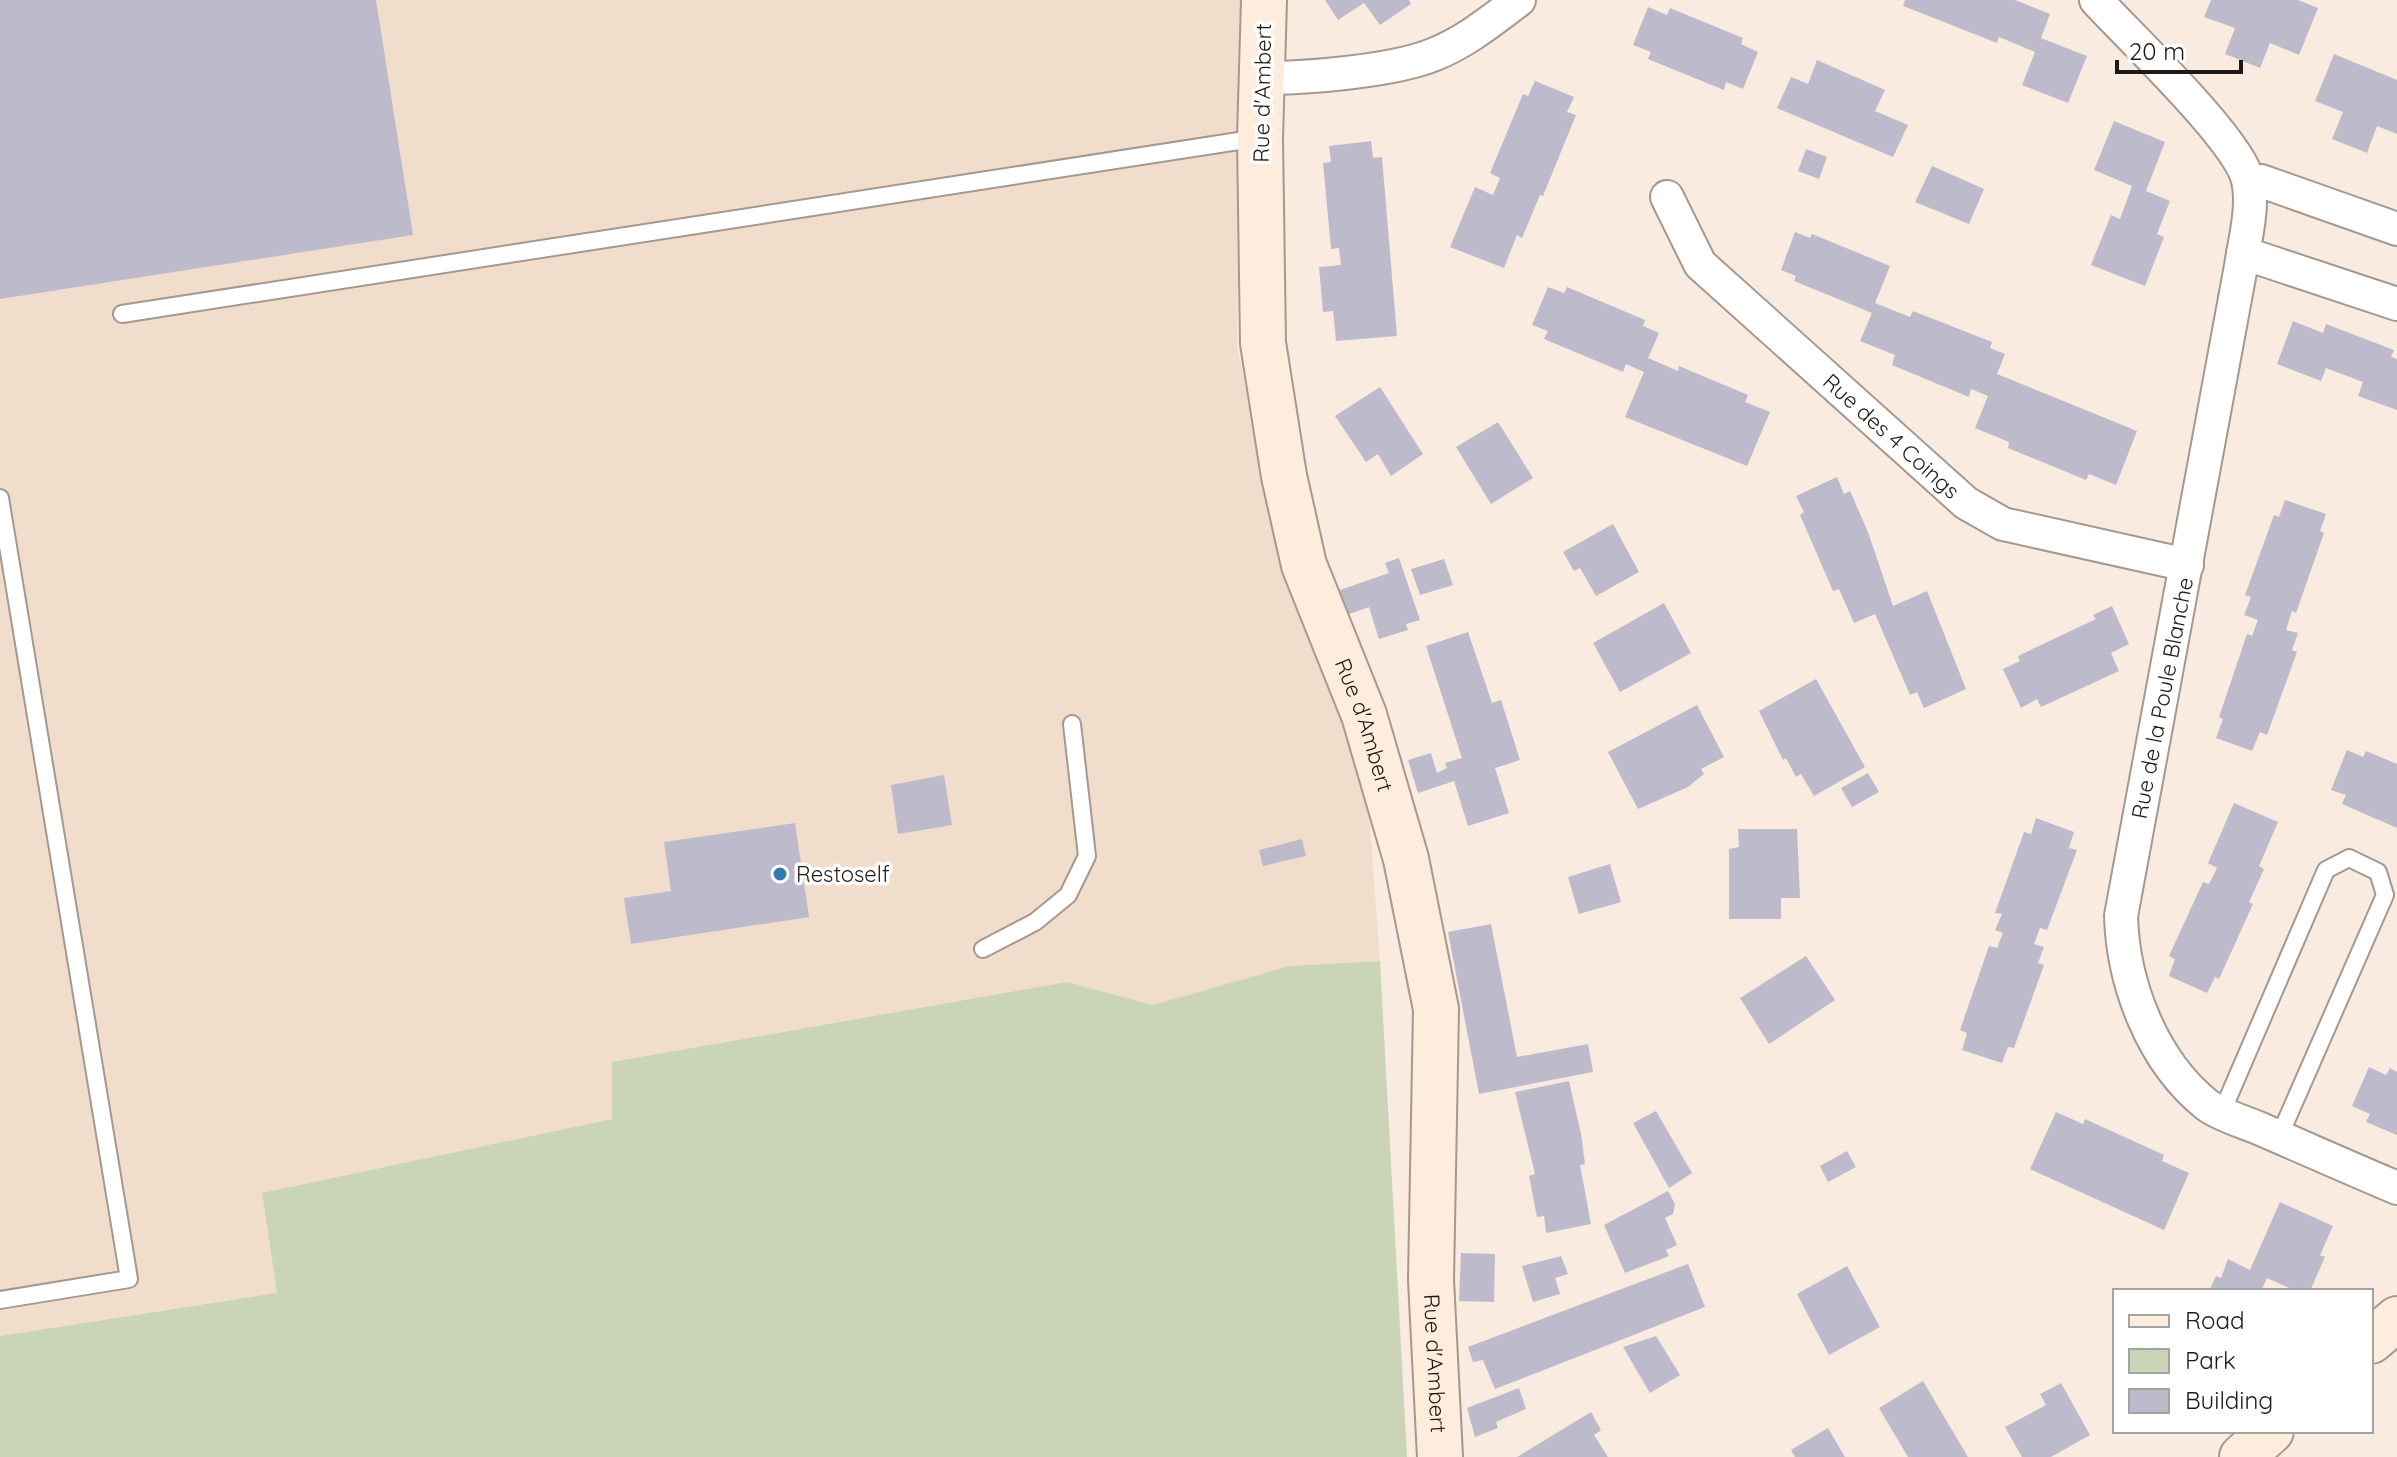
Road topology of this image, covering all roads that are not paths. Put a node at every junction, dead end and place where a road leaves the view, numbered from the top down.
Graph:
1 (1264, 0) edge
2 (1519, 0) edge
3 (2096, 0) edge
4 (1263, 78) junction
5 (1260, 138) junction
6 (2249, 182) junction
7 (1667, 197) dead end
8 (2397, 229) edge
9 (2243, 253) junction
10 (2397, 304) edge
11 (122, 314) dead end
12 (0, 498) edge
13 (2187, 565) junction
14 (1072, 724) dead end
15 (983, 949) dead end
16 (2222, 1112) junction
17 (2279, 1137) junction
18 (2397, 1188) edge
19 (0, 1300) edge
20 (2397, 1319) edge
21 (2373, 1339) edge
22 (2269, 1433) edge
23 (1440, 1457) edge
24 (2242, 1457) edge

1 - 4 street, Rue d'Ambert
2 - 4 street
3 - 6 street
4 - 5 street, Rue d'Ambert
5 - 11 lane
5 - 23 street, Rue d'Ambert
6 - 8 street
6 - 9 street, Rue de la Poule Blanche
7 - 13 street, Rue des 4 Coings
9 - 10 street
9 - 13 street, Rue de la Poule Blanche
12 - 19 lane
13 - 16 street, Rue de la Poule Blanche
14 - 15 lane
16 - 17 street, Rue de la Poule Blanche
16 - 17 lane
17 - 18 street, Rue de la Poule Blanche
20 - 21 street
22 - 24 street

